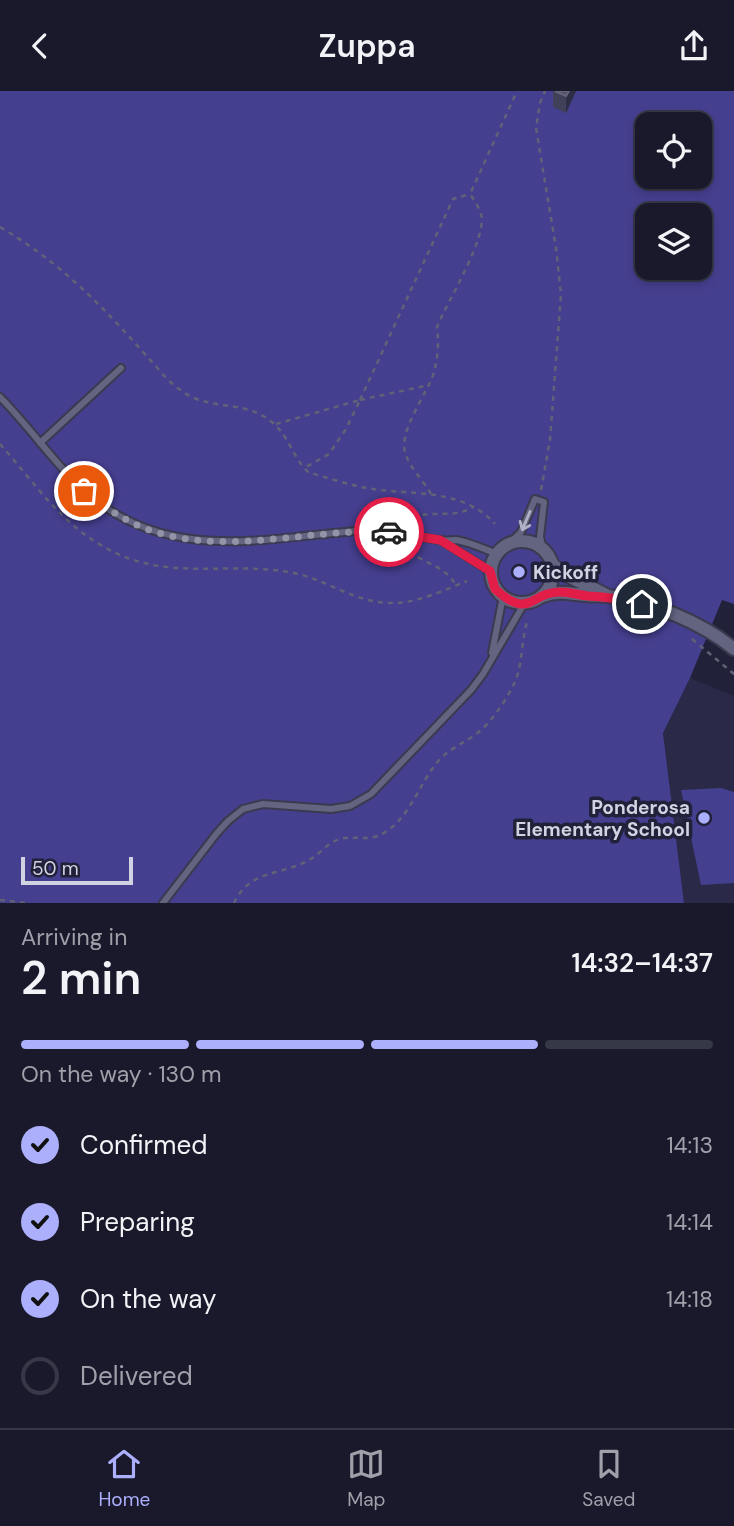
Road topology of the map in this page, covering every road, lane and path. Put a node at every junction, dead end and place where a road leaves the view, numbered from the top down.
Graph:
1 (517, 91) edge
2 (545, 91) edge
3 (470, 194) junction
4 (0, 227) edge
5 (121, 367) dead end
6 (429, 385) junction
7 (0, 397) edge
8 (360, 400) junction
9 (274, 424) junction
10 (40, 443) junction
11 (0, 444) edge
12 (304, 468) junction
13 (431, 494) junction
14 (539, 501) junction
15 (495, 524) dead end
16 (440, 540) junction
17 (510, 543) junction
18 (543, 549) junction
19 (497, 554) junction
20 (552, 564) junction
21 (490, 571) junction
22 (467, 581) dead end
23 (503, 596) junction
24 (543, 596) junction
25 (609, 596) junction
26 (524, 604) junction
27 (528, 620) dead end
28 (689, 636) dead end
29 (731, 644) edge
30 (492, 656) junction
31 (734, 674) edge
32 (0, 900) edge
33 (27, 903) edge
34 (163, 903) edge
35 (234, 903) edge

1 - 3 path
2 - 14 path
3 - 6 path
3 - 8 path
4 - 9 path
5 - 10 lane
6 - 8 path
6 - 13 path
7 - 10 lane
8 - 9 path
8 - 12 path
9 - 12 path
10 - 16 lane
11 - 22 path
12 - 13 path
13 - 15 path
14 -> 17 lane
14 - 18 lane
16 - 19 lane
16 - 21 lane
17 - 18 street
17 - 19 street
18 - 20 street
19 - 21 street
20 - 24 street
20 - 25 street
21 - 23 street
23 - 26 street
23 - 30 lane
24 - 25 street
24 - 26 street
25 - 29 street
26 - 30 lane
27 - 35 path
28 - 31 path
30 - 34 lane
32 - 33 path

